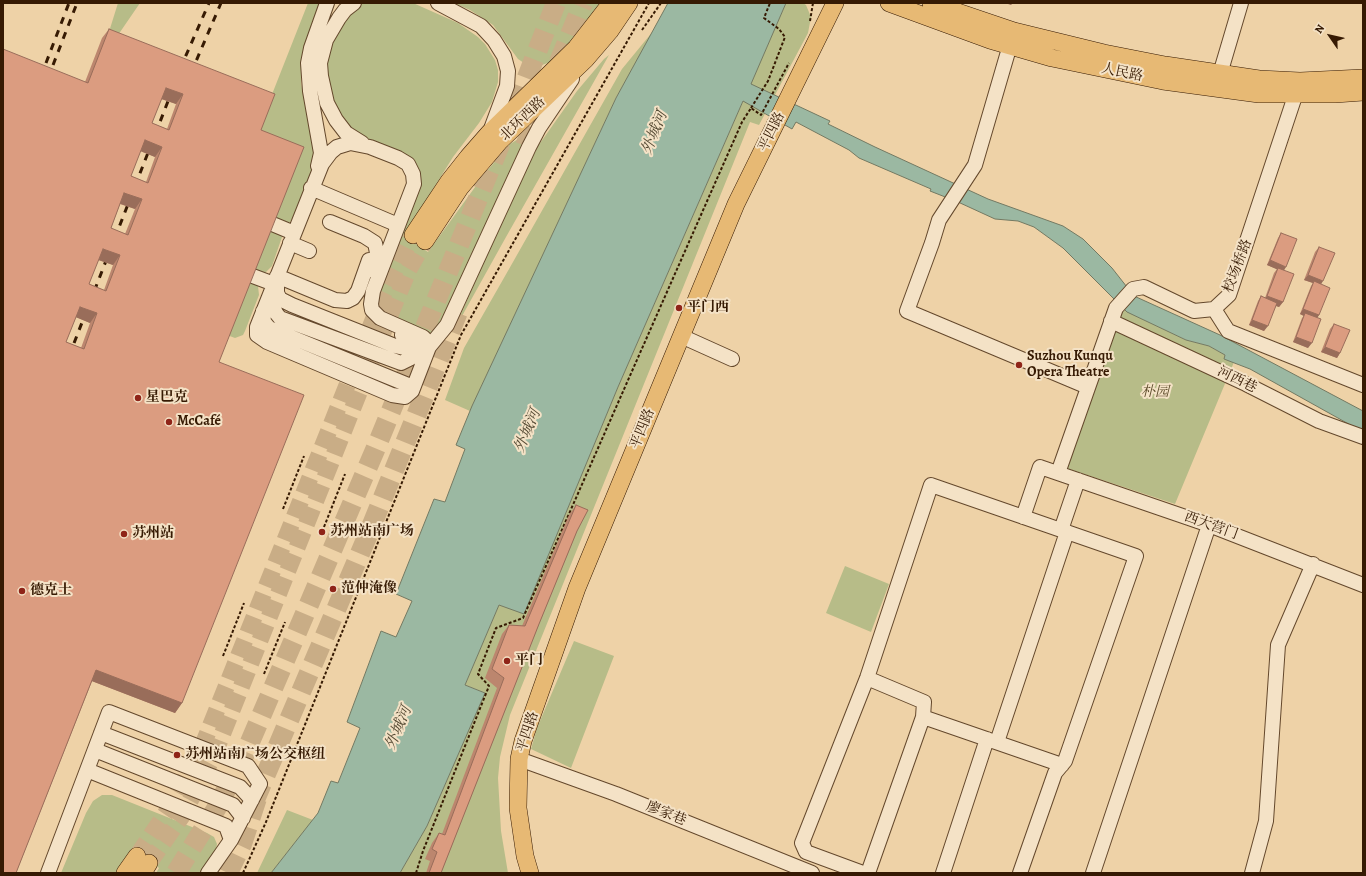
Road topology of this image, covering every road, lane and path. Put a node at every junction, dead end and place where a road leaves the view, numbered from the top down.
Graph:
1 (327, 3) edge
2 (354, 3) edge
3 (438, 3) edge
4 (611, 3) edge
5 (629, 3) edge
6 (649, 3) edge
7 (661, 3) edge
8 (770, 3) edge
9 (813, 3) edge
10 (835, 3) edge
11 (889, 3) edge
12 (931, 3) edge
13 (1241, 3) edge
14 (809, 25) dead end
15 (642, 30) dead end
16 (1010, 45) junction
17 (790, 60) dead end
18 (583, 62) junction
19 (1220, 74) junction
20 (1363, 78) edge
21 (1298, 88) junction
22 (1363, 92) edge
23 (751, 108) junction
24 (489, 133) junction
25 (370, 147) junction
26 (312, 186) junction
27 (270, 224) edge
28 (398, 225) junction
29 (292, 238) junction
30 (309, 251) dead end
31 (250, 275) edge
32 (275, 280) junction
33 (1214, 309) junction
34 (1111, 321) junction
35 (681, 336) junction
36 (419, 343) junction
37 (732, 359) dead end
38 (1363, 385) edge
39 (1088, 388) junction
40 (1363, 436) edge
41 (304, 456) dead end
42 (1058, 473) junction
43 (345, 474) dead end
44 (1078, 480) junction
45 (283, 509) dead end
46 (1023, 517) junction
47 (1209, 525) junction
48 (324, 527) dead end
49 (1064, 531) junction
50 (1313, 564) junction
51 (1363, 585) edge
52 (244, 603) dead end
53 (285, 622) dead end
54 (223, 656) dead end
55 (264, 674) dead end
56 (867, 678) junction
57 (923, 717) junction
58 (101, 733) junction
59 (992, 740) junction
60 (95, 750) junction
61 (519, 759) junction
62 (1062, 764) junction
63 (87, 770) junction
64 (252, 800) junction
65 (243, 818) junction
66 (231, 840) junction
67 (143, 864) tunnel mouth
68 (48, 873) edge
69 (125, 873) edge
70 (208, 873) edge
71 (243, 873) edge
72 (416, 873) edge
73 (530, 873) edge
74 (812, 873) edge
75 (863, 873) edge
76 (868, 873) edge
77 (943, 873) edge
78 (1020, 873) edge
79 (1093, 873) edge
80 (1252, 873) edge

1 - 26 street
2 - 25 street
3 - 24 street
4 - 24 main road, 北环西路
5 - 18 main road, 北环西路
6 - 71 path
7 - 15 path
8 - 23 path
9 - 14 path
10 - 35 main road, 平四路
11 - 16 main road, 人民路
12 - 19 main road, 人民路
13 - 19 street
16 - 21 main road, 人民路
16 - 39 street
17 - 23 path
18 - 24 main road, 北环西路
18 - 36 street
19 - 21 main road, 人民路
20 - 21 main road, 人民路
21 - 22 main road, 人民路
21 - 33 street, 校场桥路
23 - 72 path
25 - 26 street
25 - 28 street
26 - 28 street
26 - 29 street
27 - 29 street
28 - 36 street
29 - 30 street
29 - 32 street
31 - 32 street
32 - 36 street
32 - 36 street
32 - 36 street
33 - 34 street, 校场桥路
33 - 38 street
34 - 39 street, 校场桥路
34 - 40 street, 河西巷
35 - 37 street
35 - 61 main road, 平四路
39 - 42 street, 校场桥路
41 - 45 path
42 - 44 street, 西大营门
42 - 46 street, 西大营门
43 - 48 path
44 - 47 street, 西大营门
44 - 49 street
46 - 49 street
46 - 56 street
47 - 50 street, 西大营门
47 - 79 street
49 - 59 street
49 - 62 street
50 - 51 street, 西大营门
50 - 80 street
52 - 54 path
53 - 55 path
56 - 57 street
56 - 75 street
57 - 59 street
57 - 76 street
58 - 60 street
58 - 64 street
58 - 64 street
59 - 62 street
59 - 77 street
60 - 63 street
60 - 65 street
61 - 73 main road, 平四路
61 - 74 street, 廖家巷
62 - 78 street
63 - 66 street
63 - 68 street
64 - 65 street
65 - 66 street
66 - 70 street
67 - 69 main road

